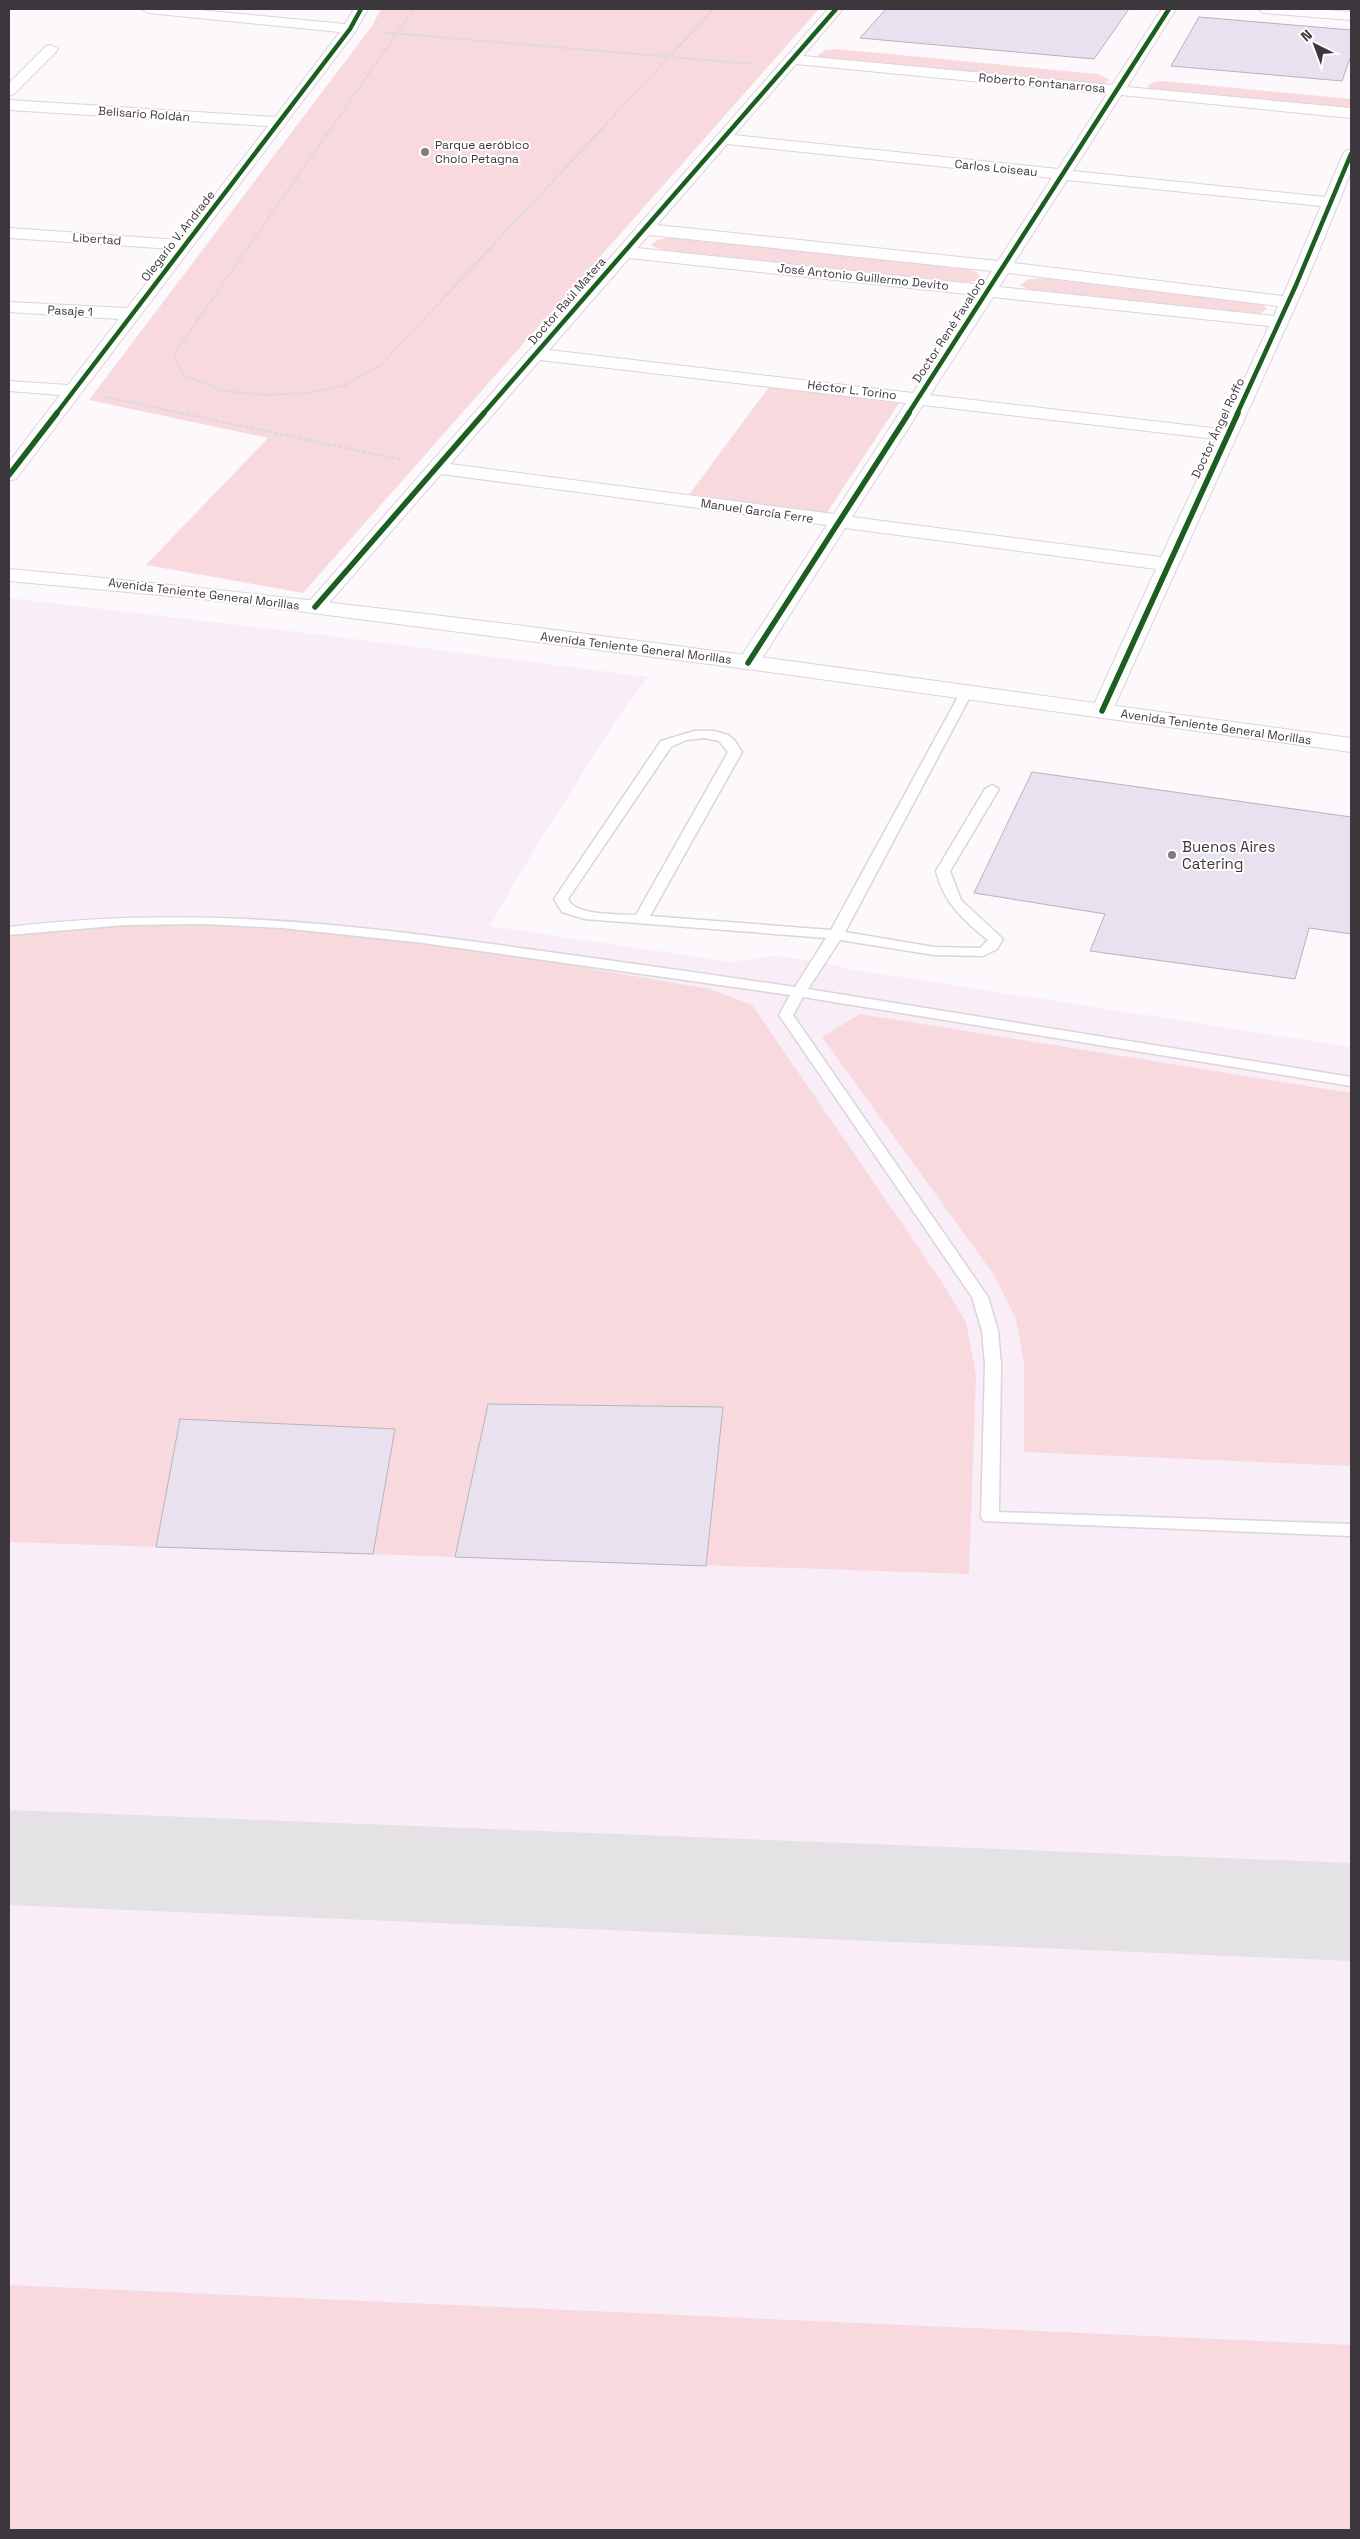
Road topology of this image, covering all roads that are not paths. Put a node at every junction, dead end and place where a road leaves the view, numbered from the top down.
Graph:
1 (148, 9) edge
2 (361, 9) edge
3 (836, 9) edge
4 (1169, 9) edge
5 (1264, 9) edge
6 (1351, 16) edge
7 (350, 29) junction
8 (807, 43) junction
9 (826, 45) dead end
10 (51, 49) dead end
11 (789, 63) junction
12 (1107, 73) dead end
13 (1146, 77) dead end
14 (1122, 82) junction
15 (9, 91) edge
16 (9, 105) edge
17 (1351, 113) edge
18 (279, 122) junction
19 (723, 139) junction
20 (1351, 154) edge
21 (1062, 175) junction
22 (1329, 202) junction
23 (644, 230) junction
24 (9, 234) edge
25 (185, 245) junction
26 (625, 252) junction
27 (1003, 267) junction
28 (988, 291) junction
29 (1289, 302) junction
30 (9, 307) edge
31 (132, 314) junction
32 (1280, 322) junction
33 (536, 354) junction
34 (9, 386) edge
35 (74, 390) junction
36 (919, 398) junction
37 (1227, 435) junction
38 (437, 468) junction
39 (9, 475) edge
40 (839, 522) junction
41 (1166, 564) junction
42 (9, 574) edge
43 (315, 607) junction
44 (748, 663) junction
45 (966, 693) junction
46 (1102, 711) junction
47 (1351, 745) edge
48 (992, 789) dead end
49 (641, 919) junction
50 (9, 931) edge
51 (836, 935) junction
52 (800, 991) junction
53 (1351, 1081) edge
54 (1351, 1530) edge

1 - 7 street
2 - 7 street, Olegario V. Andrade
3 - 8 street, Doctor Raúl Matera
4 - 14 street, Doctor René Favaloro
5 - 6 street
7 - 18 street, Olegario V. Andrade
8 - 9 street
8 - 11 street, Doctor Raúl Matera
10 - 15 street
11 - 14 street, Roberto Fontanarrosa
11 - 19 street, Doctor Raúl Matera
12 - 14 street, Roberto Fontanarrosa
13 - 14 street, Roberto Fontanarrosa
14 - 17 street, Roberto Fontanarrosa
14 - 21 street, Doctor René Favaloro
16 - 18 street, Belisario Roldán
18 - 25 street, Olegario V. Andrade
19 - 21 street, Carlos Loiseau
19 - 23 street, Doctor Raúl Matera
20 - 22 street, Doctor Ángel Roffo
21 - 22 street, Carlos Loiseau
21 - 27 street, Doctor René Favaloro
22 - 29 street, Doctor Ángel Roffo
23 - 26 street, Doctor Raúl Matera
23 - 27 street, José Antonio Guillermo Devito
24 - 25 street, Libertad
25 - 31 street, Olegario V. Andrade
26 - 28 street, José Antonio Guillermo Devito
26 - 33 street, Doctor Raúl Matera
27 - 28 street, Doctor René Favaloro
27 - 29 street, José Antonio Guillermo Devito
28 - 32 street, José Antonio Guillermo Devito
28 - 36 street, Doctor René Favaloro
29 - 32 street, Doctor Ángel Roffo
30 - 31 street, Pasaje 1
31 - 35 street, Olegario V. Andrade
32 - 37 street, Doctor Ángel Roffo
33 - 36 street, Héctor L. Torino
33 - 38 street, Doctor Raúl Matera
34 - 35 street
35 - 39 street, Olegario V. Andrade
36 - 37 street, Héctor L. Torino
36 - 40 street, Doctor René Favaloro
37 - 41 street, Doctor Ángel Roffo
38 - 40 street, Manuel García Ferre
38 - 43 street, Doctor Raúl Matera
40 - 41 street, Manuel García Ferre
40 - 44 street, Doctor René Favaloro
41 - 46 street, Doctor Ángel Roffo
42 - 43 street, Avenida Teniente General Morillas
43 - 44 street, Avenida Teniente General Morillas
44 - 45 street, Avenida Teniente General Morillas
45 - 46 street, Avenida Teniente General Morillas
45 - 51 lane
46 - 47 street, Avenida Teniente General Morillas
48 - 51 lane
49 - 49 lane
49 - 51 lane
50 - 52 lane
51 - 52 lane
52 - 53 lane
52 - 54 lane

